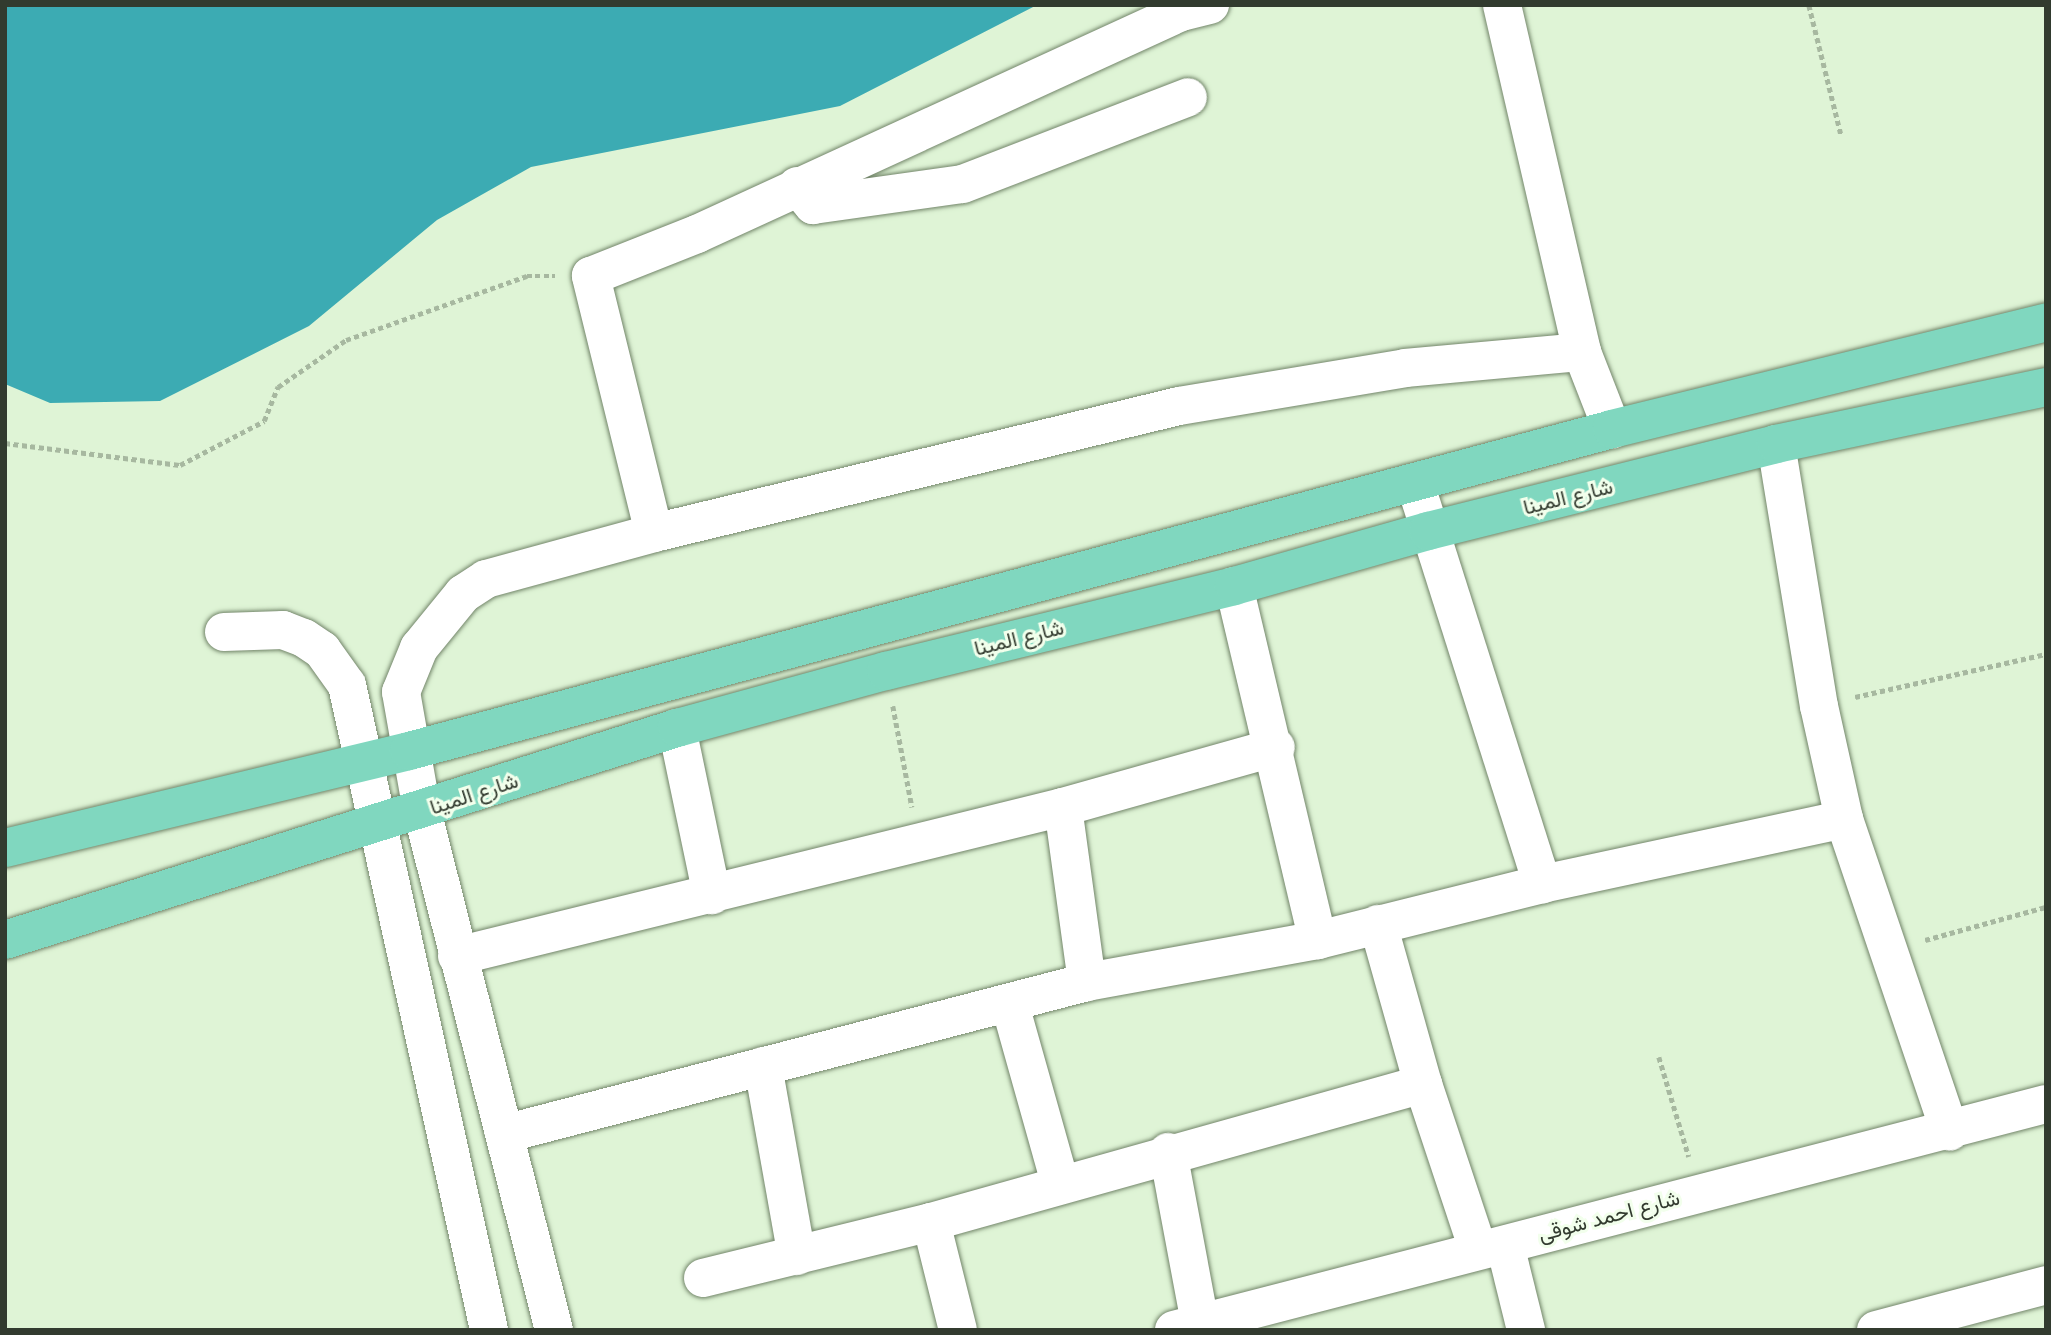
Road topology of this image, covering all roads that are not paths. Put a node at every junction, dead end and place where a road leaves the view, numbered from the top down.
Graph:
1 (1210, 5) edge
2 (1502, 5) edge
3 (1188, 97) dead end
4 (797, 186) junction
5 (2046, 322) edge
6 (1582, 352) junction
7 (2046, 387) edge
8 (1612, 429) junction
9 (1776, 444) junction
10 (1415, 483) junction
11 (1428, 530) junction
12 (654, 533) junction
13 (1234, 586) junction
14 (225, 632) dead end
15 (677, 728) junction
16 (1276, 747) junction
17 (409, 751) junction
18 (363, 760) junction
19 (1063, 807) junction
20 (422, 811) junction
21 (1844, 819) junction
22 (378, 824) junction
23 (5, 848) edge
24 (1542, 884) junction
25 (712, 895) junction
26 (1378, 923) junction
27 (5, 940) edge
28 (1318, 940) junction
29 (457, 956) junction
30 (1087, 982) junction
31 (1010, 1004) junction
32 (763, 1066) junction
33 (1423, 1084) junction
34 (2046, 1104) edge
35 (1950, 1132) junction
36 (504, 1134) junction
37 (1168, 1152) junction
38 (1060, 1183) junction
39 (931, 1222) junction
40 (1492, 1247) junction
41 (797, 1256) junction
42 (702, 1278) dead end
43 (2046, 1285) edge
44 (1187, 1326) edge
45 (489, 1330) edge
46 (554, 1330) edge
47 (958, 1330) edge
48 (1526, 1330) edge
49 (1876, 1330) edge

1 - 4 street
2 - 6 street
3 - 4 street
4 - 12 street
5 - 8 main road
6 - 8 street
6 - 12 street
7 - 9 main road, شارع المينا
8 - 10 main road
9 - 11 main road, شارع المينا
9 - 21 street
10 - 11 street
10 - 17 main road
11 - 13 main road, شارع المينا
11 - 24 street
12 - 17 street
13 - 15 main road, شارع المينا
13 - 16 street
14 - 18 street
15 - 20 main road, شارع المينا
15 - 25 street
16 - 19 street
16 - 28 street
17 - 18 main road
17 - 20 street
18 - 22 street
18 - 23 main road
19 - 25 street
19 - 30 street
20 - 22 main road, شارع المينا
20 - 29 street
21 - 24 street
21 - 35 street
22 - 27 main road, شارع المينا
22 - 45 street
24 - 26 street
25 - 29 street
26 - 28 street
26 - 33 street
28 - 30 street
29 - 36 street
30 - 31 street
31 - 32 street
31 - 38 street
32 - 36 street
32 - 41 street
33 - 37 street
33 - 40 street
34 - 35 street, شارع احمد شوقى
35 - 40 street, شارع احمد شوقى
36 - 46 street
37 - 38 street
37 - 44 street
38 - 39 street
39 - 41 street
39 - 47 street
40 - 44 street, شارع احمد شوقى
40 - 48 street
41 - 42 street
43 - 49 street

